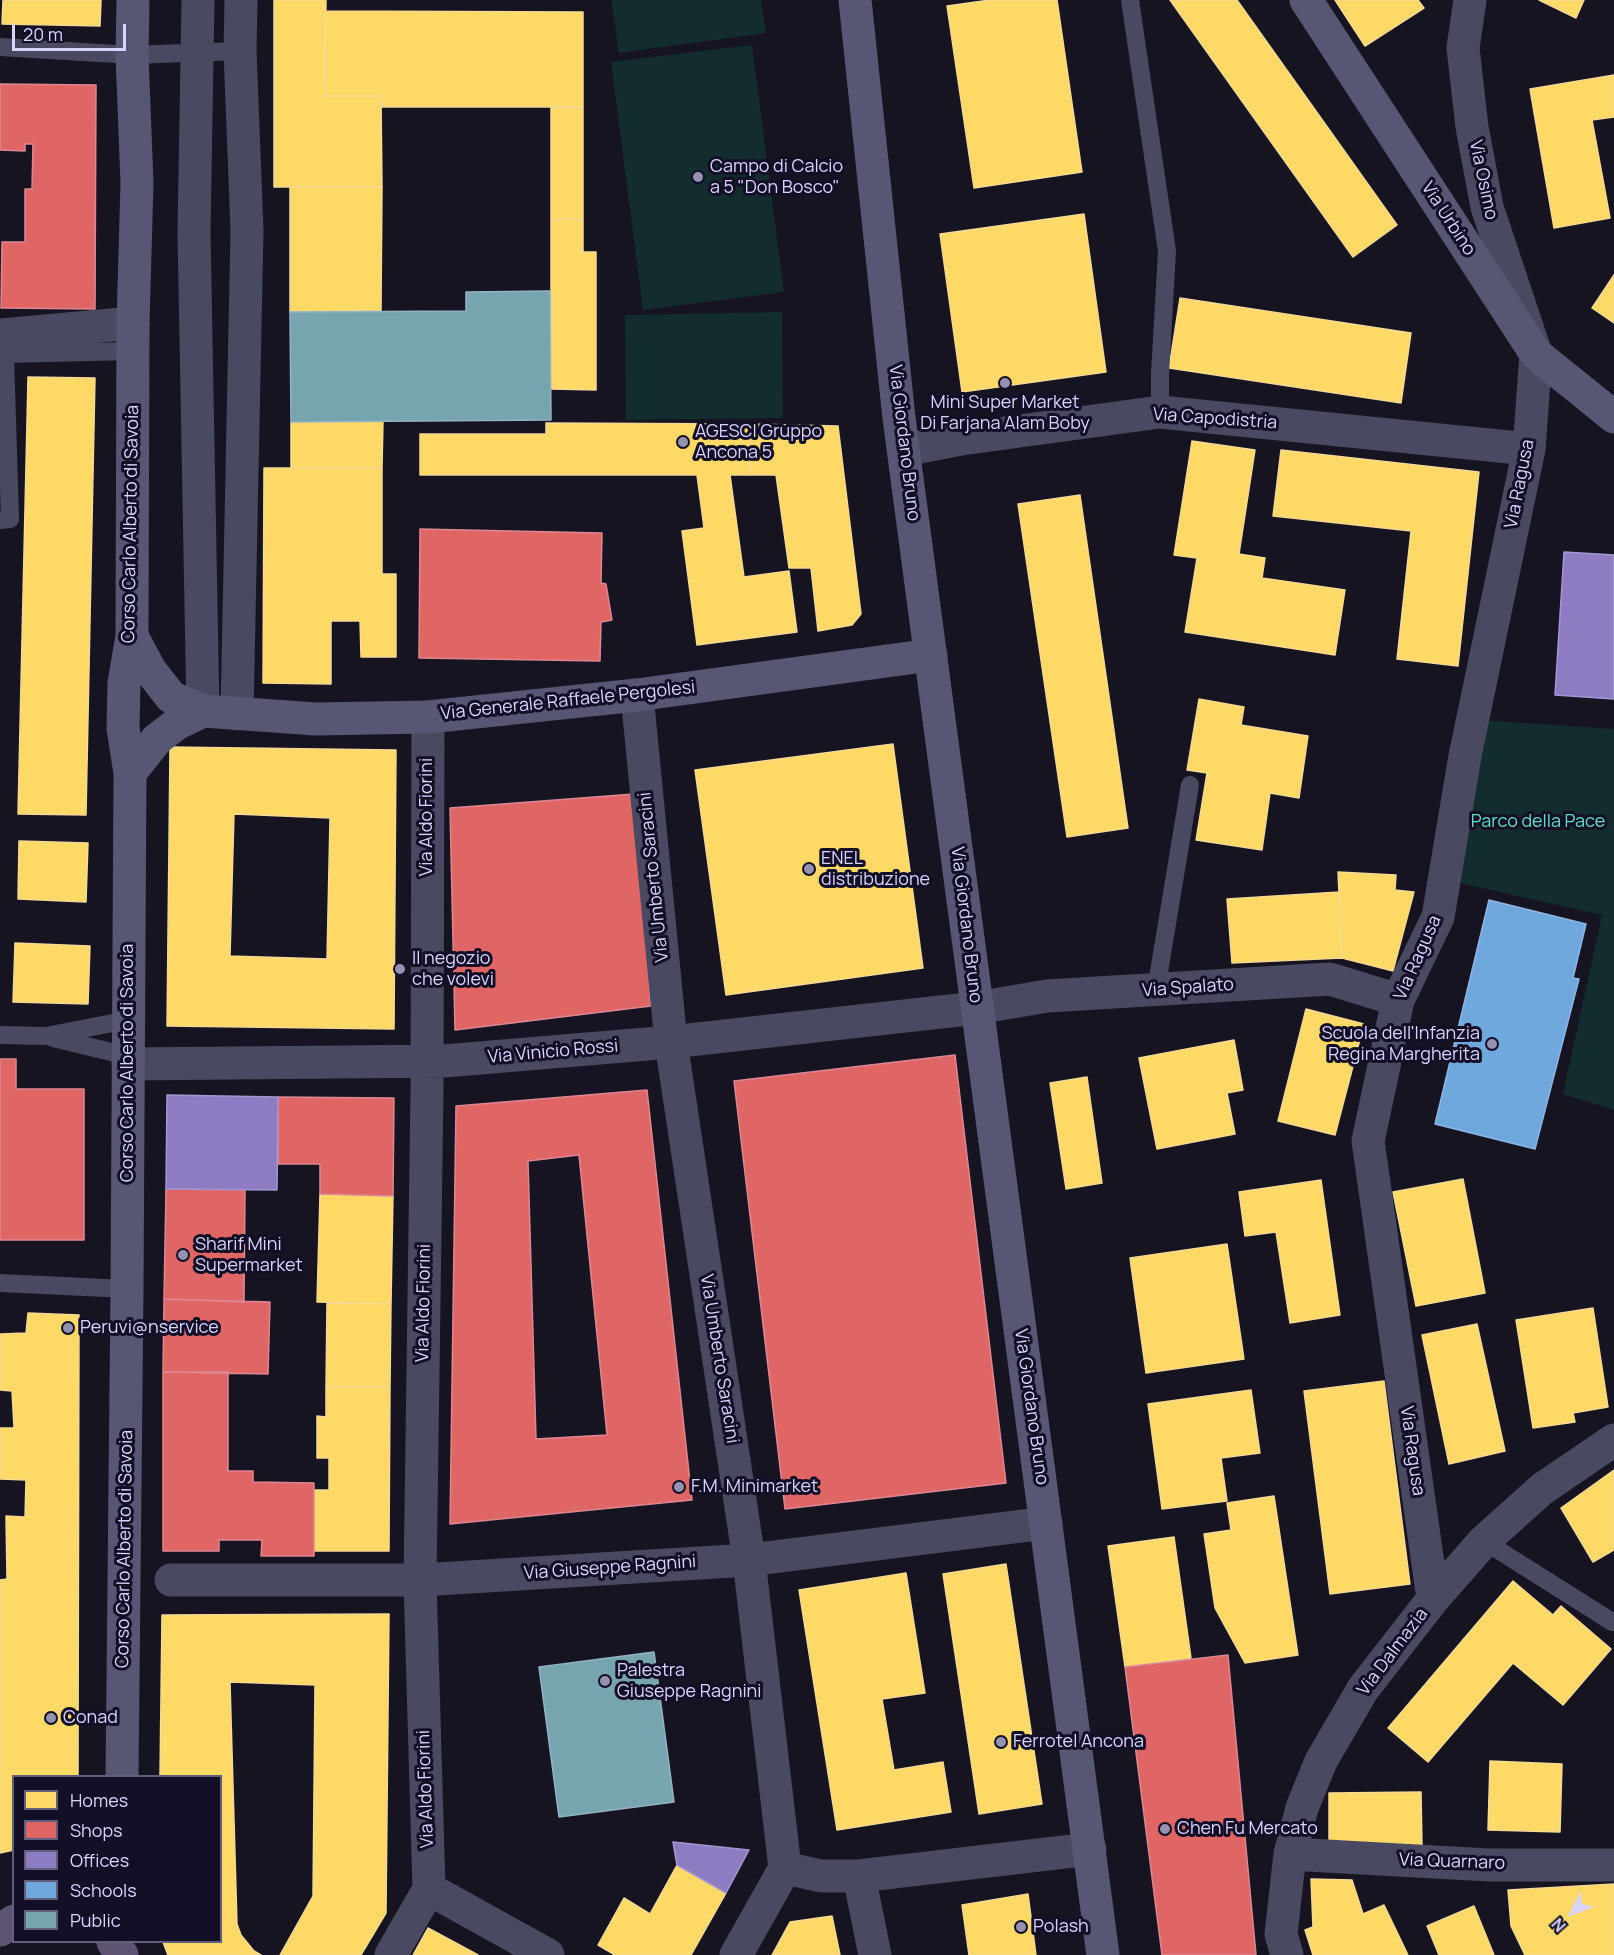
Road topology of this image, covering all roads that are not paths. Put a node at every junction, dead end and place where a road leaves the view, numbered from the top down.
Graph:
1 (133, 0) edge
2 (198, 0) edge
3 (241, 0) edge
4 (855, 0) edge
5 (1130, 0) edge
6 (1306, 0) edge
7 (1470, 0) edge
8 (0, 47) edge
9 (240, 51) junction
10 (198, 53) junction
11 (132, 56) junction
12 (5, 334) edge
13 (133, 337) junction
14 (1536, 354) junction
15 (1160, 411) junction
16 (1614, 417) edge
17 (1528, 449) junction
18 (904, 450) junction
19 (0, 519) edge
20 (132, 636) junction
21 (932, 655) junction
22 (637, 694) junction
23 (203, 711) junction
24 (237, 714) junction
25 (428, 717) junction
26 (130, 773) junction
27 (1190, 785) dead end
28 (1156, 990) junction
29 (1398, 1000) junction
30 (977, 1008) junction
31 (128, 1020) junction
32 (0, 1035) edge
33 (46, 1036) junction
34 (670, 1042) junction
35 (128, 1060) junction
36 (426, 1062) junction
37 (0, 1283) edge
38 (128, 1289) junction
39 (1614, 1440) edge
40 (1046, 1523) junction
41 (1484, 1541) junction
42 (749, 1560) junction
43 (171, 1580) dead end
44 (420, 1580) junction
45 (1433, 1599) junction
46 (1614, 1621) edge
47 (122, 1775) edge
48 (1090, 1849) junction
49 (1290, 1854) junction
50 (1614, 1865) edge
51 (785, 1868) junction
52 (859, 1876) junction
53 (429, 1889) junction
54 (1283, 1948) edge
55 (391, 1955) edge
56 (548, 1955) edge
57 (736, 1955) edge
58 (875, 1955) edge
59 (1103, 1955) edge

1 - 11 main road, Corso Carlo Alberto di Savoia
2 - 10 street
3 - 9 street
4 - 18 main road, Via Giordano Bruno
5 - 15 lane
6 - 14 main road, Via Urbino
7 - 14 street, Via Osimo
8 - 11 lane
9 - 10 lane
9 - 24 street
10 - 11 lane
10 - 23 street
11 - 13 main road, Corso Carlo Alberto di Savoia
12 - 13 street
13 - 19 lane
13 - 20 main road, Corso Carlo Alberto di Savoia
14 - 16 main road, Via Urbino
14 - 17 street, Via Ragusa
15 - 17 street, Via Capodistria
15 - 18 street, Via Capodistria
17 - 29 street, Via Ragusa
18 - 21 main road, Via Giordano Bruno
20 - 23 main road, Via Generale Raffaele Pergolesi
20 - 26 main road, Corso Carlo Alberto di Savoia
21 - 22 main road, Via Generale Raffaele Pergolesi
21 - 30 main road, Via Giordano Bruno
22 - 25 main road, Via Generale Raffaele Pergolesi
22 - 34 street, Via Umberto Saracini
23 - 24 main road, Via Generale Raffaele Pergolesi
23 - 26 main road
24 - 25 main road, Via Generale Raffaele Pergolesi
25 - 36 street, Via Aldo Fiorini
26 - 31 main road, Corso Carlo Alberto di Savoia
27 - 28 lane
28 - 29 street, Via Spalato
28 - 30 street, Via Spalato
29 - 45 street, Via Ragusa
30 - 34 street, Via Vinicio Rossi
30 - 40 main road, Via Giordano Bruno
31 - 33 lane, Via Vinicio Rossi
31 - 35 main road, Corso Carlo Alberto di Savoia
32 - 33 lane, Via Vinicio Rossi
33 - 35 lane, Via Vinicio Rossi
34 - 36 street, Via Vinicio Rossi
34 - 42 street, Via Umberto Saracini
35 - 36 street, Via Vinicio Rossi
35 - 38 main road, Corso Carlo Alberto di Savoia
36 - 44 street, Via Aldo Fiorini
37 - 38 lane
38 - 47 main road, Corso Carlo Alberto di Savoia
39 - 41 street, Via Dalmazia
40 - 42 street, Via Giuseppe Ragnini
40 - 48 main road, Via Giordano Bruno
41 - 45 street, Via Dalmazia
41 - 46 lane
42 - 44 street, Via Giuseppe Ragnini
42 - 51 street, Via Umberto Saracini
43 - 44 street, Via Giuseppe Ragnini
44 - 53 street, Via Aldo Fiorini
45 - 49 street, Via Dalmazia
48 - 52 street
48 - 59 main road, Via Giordano Bruno
49 - 50 street, Via Quarnaro
49 - 54 street, Via Dalmazia
51 - 52 street
51 - 57 street
52 - 58 street
53 - 55 street
53 - 56 street

